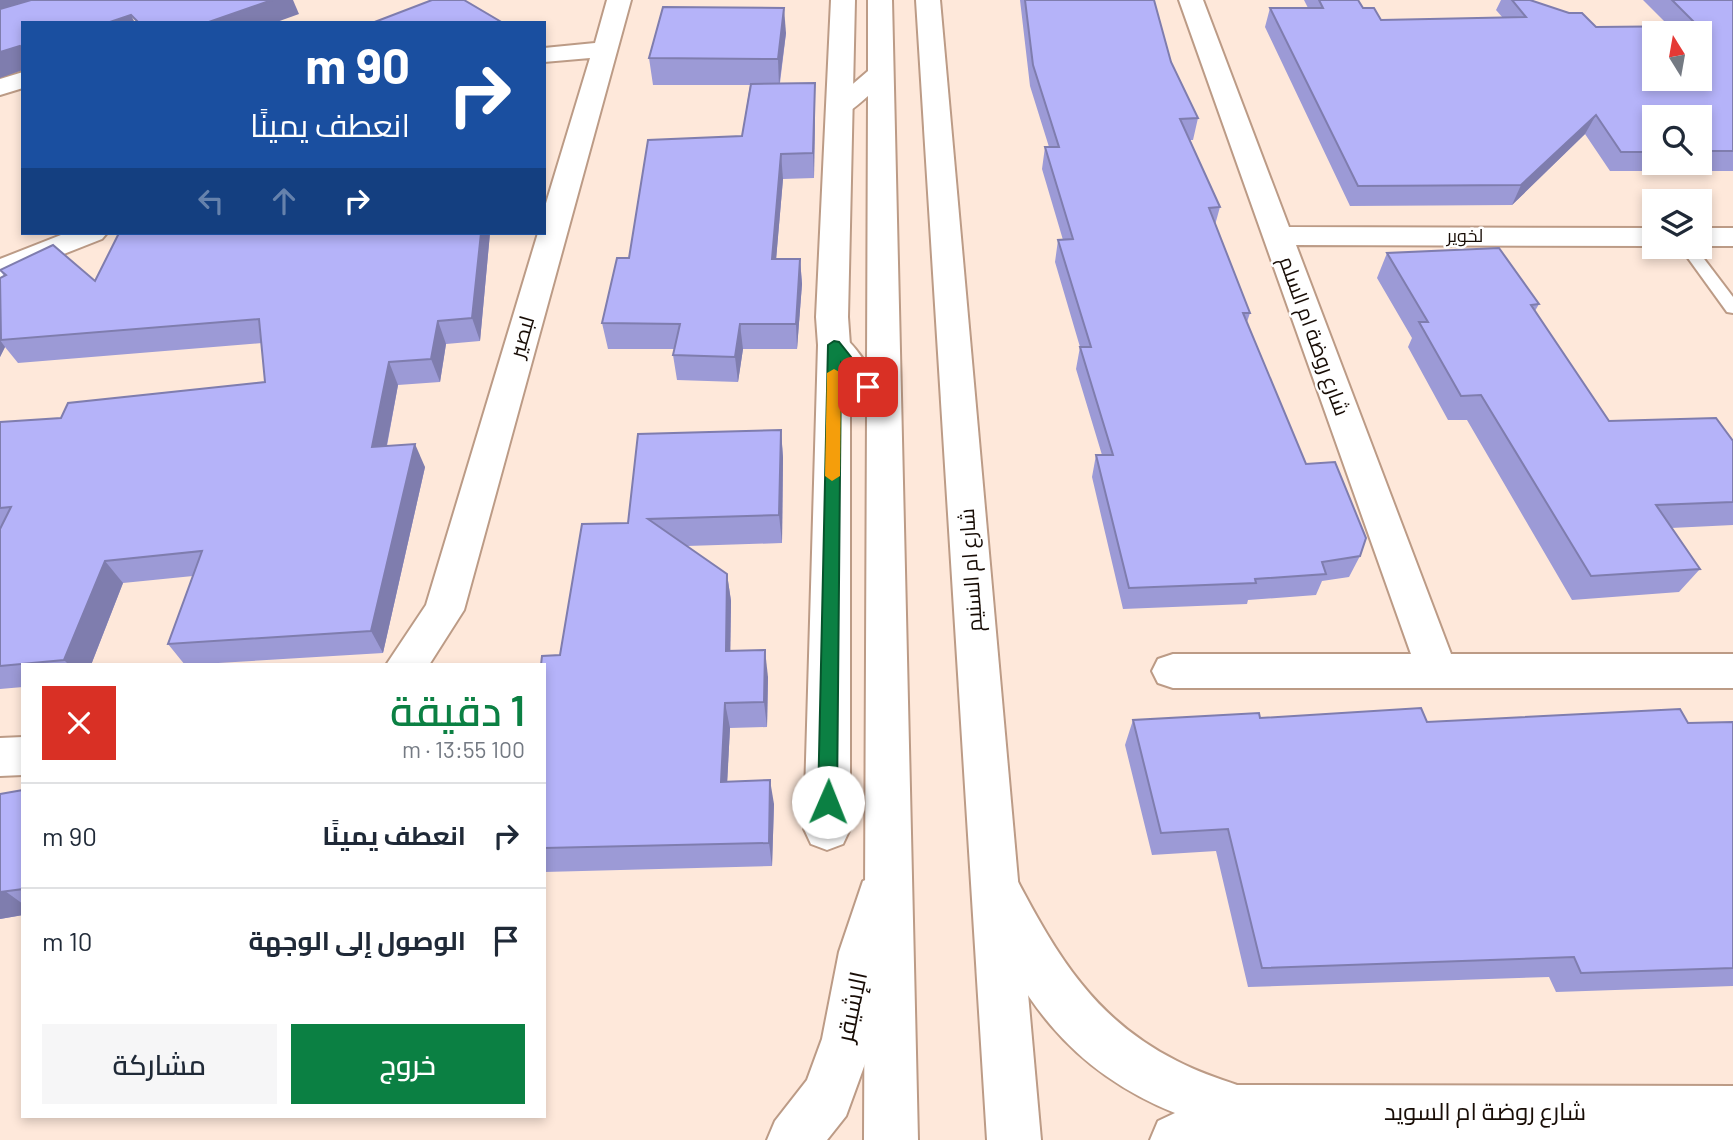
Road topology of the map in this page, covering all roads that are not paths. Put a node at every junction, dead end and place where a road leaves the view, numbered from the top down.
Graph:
1 (619, 0) edge
2 (843, 0) edge
3 (880, 0) edge
4 (928, 0) edge
5 (1191, 0) edge
6 (604, 49) junction
7 (546, 55) edge
8 (881, 73) junction
9 (21, 81) edge
10 (0, 88) edge
11 (839, 107) junction
12 (87, 235) edge
13 (1277, 236) junction
14 (1642, 237) edge
15 (1712, 237) edge
16 (1733, 237) edge
17 (1696, 259) edge
18 (0, 270) edge
19 (1733, 308) edge
20 (834, 345) junction
21 (884, 409) junction
22 (408, 663) edge
23 (1173, 671) dead end
24 (1733, 671) edge
25 (1438, 673) junction
26 (21, 756) edge
27 (0, 757) edge
28 (827, 829) dead end
29 (890, 864) junction
30 (995, 885) junction
31 (1237, 1112) junction
32 (1733, 1113) edge
33 (1562, 1126) edge
34 (794, 1140) edge
35 (891, 1140) edge
36 (1014, 1140) edge
37 (1177, 1140) edge

1 - 6 street, لبصير
2 - 11 street
3 - 8 street
4 - 30 street, شارع ام السنيم
5 - 13 street, شارع روضة ام السلم
6 - 7 street
6 - 22 street, لبصير
8 - 11 street
8 - 21 street
9 - 10 street
11 - 20 street
12 - 18 street
13 - 14 street, لخوير
13 - 25 street, شارع روضة ام السلم
15 - 16 street
17 - 19 lane
20 - 21 street
20 - 28 street
21 - 29 street
23 - 25 street
24 - 25 street
26 - 27 street
29 - 34 street, الإشيقر
29 - 35 street
30 - 31 street, شارع روضة ام السويد
30 - 36 street, شارع ام السنيم
31 - 33 street, شارع روضة ام السويد
31 - 37 street, شارع روضة ام السويد
32 - 33 street, شارع روضة ام السويد

